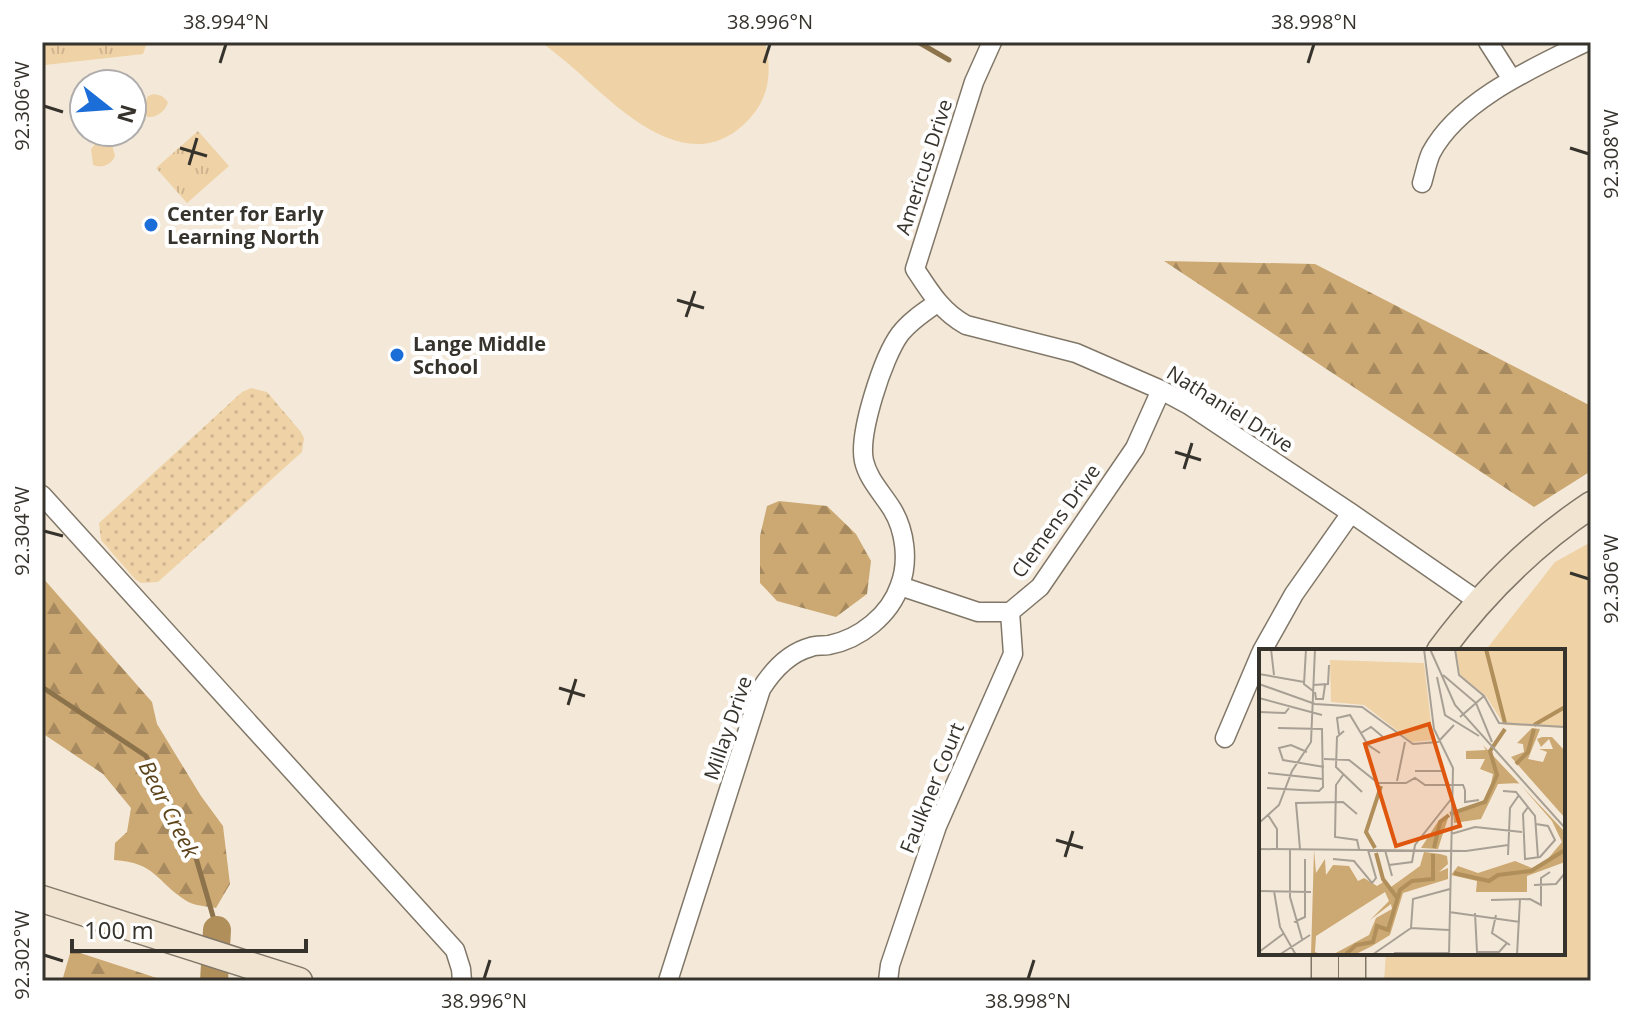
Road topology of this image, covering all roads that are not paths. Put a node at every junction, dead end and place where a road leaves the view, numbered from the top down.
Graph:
1 (992, 42) edge
2 (1488, 42) edge
3 (1586, 42) edge
4 (1511, 78) junction
5 (1422, 183) dead end
6 (937, 303) junction
7 (1161, 390) junction
8 (42, 495) edge
9 (1591, 505) edge
10 (1351, 513) junction
11 (900, 586) junction
12 (1478, 601) junction
13 (1010, 612) junction
14 (1264, 649) edge
15 (1442, 649) edge
16 (1259, 659) edge
17 (1225, 738) dead end
18 (42, 899) edge
19 (1325, 955) edge
20 (1352, 955) edge
21 (299, 981) edge
22 (462, 981) edge
23 (668, 981) edge
24 (888, 981) edge
25 (1325, 981) edge
26 (1352, 981) edge

1 - 6 street, Americus Drive
2 - 4 street
3 - 4 street
4 - 5 street
6 - 7 street, Nathaniel Drive
6 - 11 street, Millay Drive
7 - 10 street, Nathaniel Drive
7 - 13 street, Clemens Drive
8 - 22 street
9 - 12 street
10 - 12 street, Nathaniel Drive
10 - 14 street
11 - 13 street
11 - 23 street, Millay Drive
12 - 15 street
13 - 24 street, Faulkner Court
16 - 17 street
18 - 21 street
19 - 25 street
20 - 26 street

